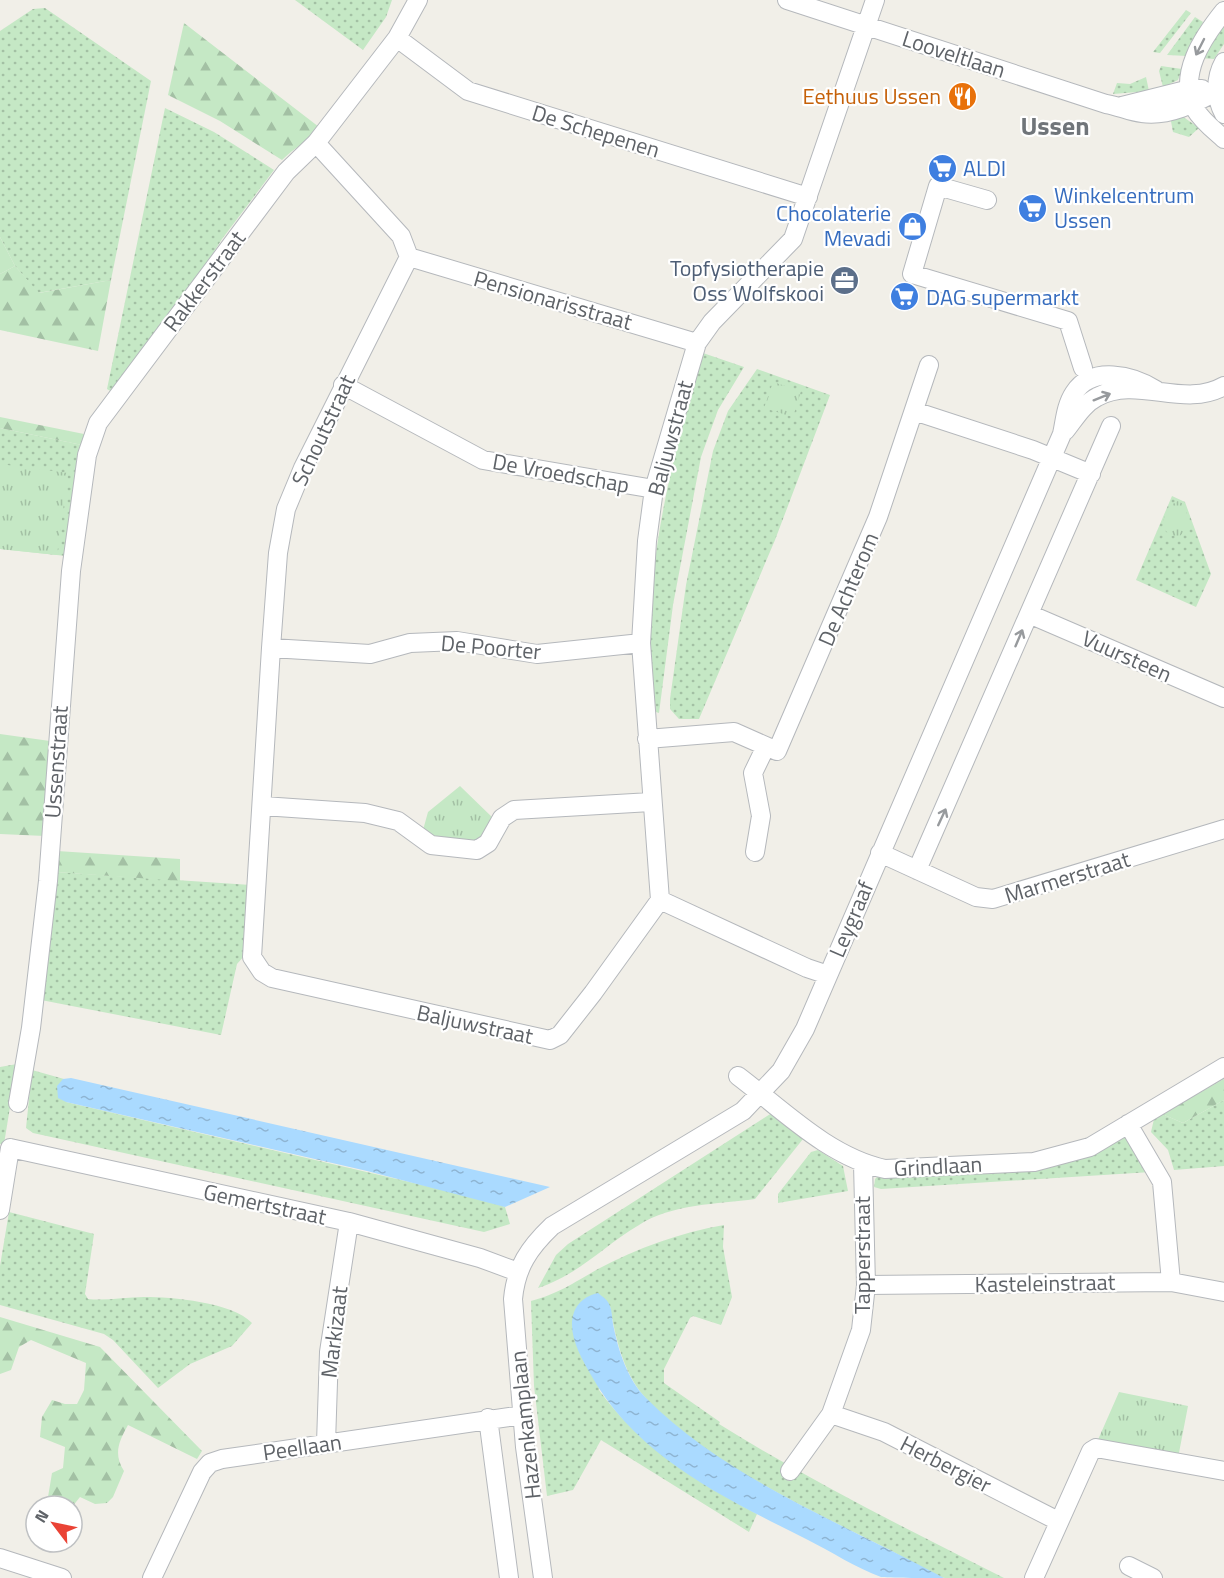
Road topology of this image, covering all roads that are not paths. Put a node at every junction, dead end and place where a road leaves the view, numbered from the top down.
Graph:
1 (418, 0) edge
2 (787, 0) edge
3 (875, 0) edge
4 (1224, 12) edge
5 (864, 26) junction
6 (397, 38) junction
7 (1224, 62) edge
8 (1217, 91) junction
9 (1192, 97) junction
10 (1224, 114) edge
11 (1224, 140) edge
12 (316, 143) junction
13 (808, 197) junction
14 (987, 200) dead end
15 (409, 257) junction
16 (697, 343) junction
17 (929, 365) dead end
18 (1083, 368) dead end
19 (343, 386) junction
20 (1224, 386) edge
21 (914, 411) junction
22 (98, 423) joint
23 (1111, 426) dead end
24 (1052, 458) junction
25 (1091, 474) junction
26 (654, 489) junction
27 (1029, 614) junction
28 (641, 643) junction
29 (271, 648) junction
30 (1224, 698) edge
31 (647, 739) junction
32 (766, 746) junction
33 (651, 802) junction
34 (262, 806) junction
35 (1224, 829) edge
36 (754, 852) dead end
37 (880, 853) junction
38 (917, 870) junction
39 (660, 900) junction
40 (253, 939) joint
41 (828, 975) junction
42 (1224, 1067) edge
43 (738, 1076) dead end
44 (762, 1094) junction
45 (18, 1103) dead end
46 (1128, 1124) junction
47 (863, 1164) junction
48 (0, 1210) edge
49 (349, 1222) junction
50 (518, 1272) junction
51 (1171, 1282) junction
52 (866, 1285) junction
53 (1224, 1292) edge
54 (831, 1414) junction
55 (523, 1415) junction
56 (488, 1419) junction
57 (326, 1443) junction
58 (790, 1471) dead end
59 (1224, 1471) edge
60 (1058, 1521) junction
61 (0, 1558) edge
62 (1129, 1566) dead end
63 (62, 1578) edge
64 (152, 1578) edge
65 (509, 1578) edge
66 (543, 1578) edge
67 (1034, 1578) edge
68 (1153, 1578) edge

1 - 6 street
2 - 5 street, Looveltlaan
3 - 5 street, Baljuwstraat
4 -> 9 street
5 - 9 street, Looveltlaan
5 - 13 street, Baljuwstraat
6 - 12 street
6 - 13 street, De Schepenen
7 - 8 street
8 - 9 street, Looveltlaan
8 - 10 street
9 - 11 street
12 - 15 street
12 - 22 street, Rakkerstraat
13 - 16 street, Baljuwstraat
14 - 18 street
15 - 16 street, Pensionarisstraat
15 - 19 street, Schoutstraat
16 - 26 street, Baljuwstraat
17 - 21 street, De Achterom
19 - 26 street, De Vroedschap
19 - 29 street, Schoutstraat
20 - 24 street, Leygraaf
21 - 24 street
21 - 32 street, De Achterom
22 - 45 street, Ussenstraat
23 - 25 street
24 - 25 street
24 - 37 street, Leygraaf
25 - 27 street
26 - 28 street, Baljuwstraat
27 - 30 street, Vuursteen
38 -> 27 street
28 - 29 street, De Poorter
28 - 31 street, Baljuwstraat
29 - 34 street, Schoutstraat
31 - 32 street
31 - 33 street, Baljuwstraat
32 - 36 street
33 - 34 street
33 - 39 street, Baljuwstraat
34 - 40 street, Schoutstraat
35 - 38 street, Marmerstraat
37 - 38 street, Marmerstraat
37 - 41 street, Leygraaf
39 - 40 street, Baljuwstraat
39 - 41 street
41 - 44 street, Leygraaf
42 - 46 street, Grindlaan
43 - 44 street, Grindlaan
44 - 47 street, Grindlaan
44 - 50 street, Leygraaf
46 - 47 street, Grindlaan
46 - 51 street
47 - 52 street, Tapperstraat
48 - 49 street, Gemertstraat
49 - 50 street, Gemertstraat
49 - 57 street, Markizaat
50 - 55 street, Hazenkamplaan
51 - 52 street, Kasteleinstraat
51 - 53 street, Kasteleinstraat
52 - 54 street, Tapperstraat
54 - 58 street, Tapperstraat
54 - 60 street, Herbergier
55 - 56 street, Peellaan
55 - 66 street, Hazenkamplaan
56 - 57 street, Peellaan
56 - 65 street, Hazenkamplaan
57 - 64 street, Peellaan
59 - 60 street
60 - 67 street
61 - 63 street
62 - 68 street

